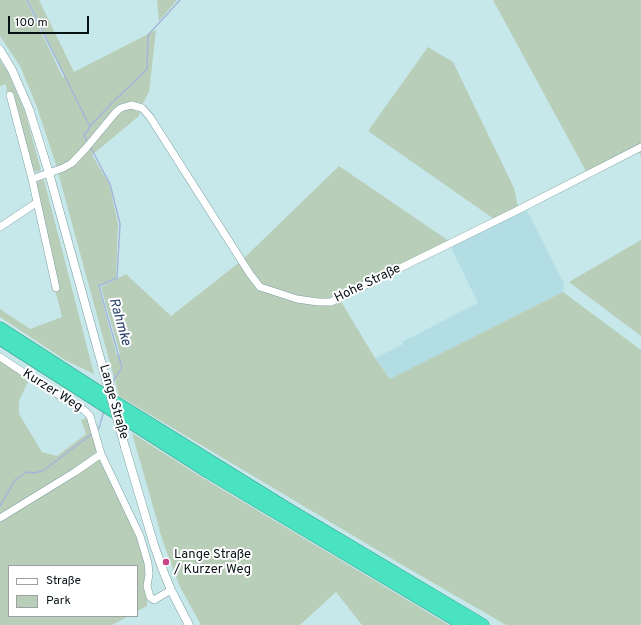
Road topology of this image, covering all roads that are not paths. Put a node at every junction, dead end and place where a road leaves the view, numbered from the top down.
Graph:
1 (0, 50) edge
2 (10, 95) dead end
3 (641, 147) edge
4 (50, 174) junction
5 (32, 180) junction
6 (36, 203) junction
7 (0, 227) edge
8 (56, 288) dead end
9 (0, 328) edge
10 (0, 339) edge
11 (0, 357) edge
12 (109, 404) junction
13 (101, 454) junction
14 (0, 518) edge
15 (171, 590) junction
16 (189, 625) edge
17 (464, 625) edge
18 (484, 625) edge

1 - 4 street, Lange Straße
2 - 5 street
3 - 4 street, Hohe Straße
4 - 5 street
4 - 15 street, Lange Straße, bridge
5 - 6 street
6 - 7 street
6 - 8 street
9 - 12 highway
10 - 12 highway
11 - 13 street, Kurzer Weg
12 - 17 highway
12 - 18 highway
13 - 14 street
13 - 15 street, Kurzer Weg
15 - 16 street, Lange Straße

